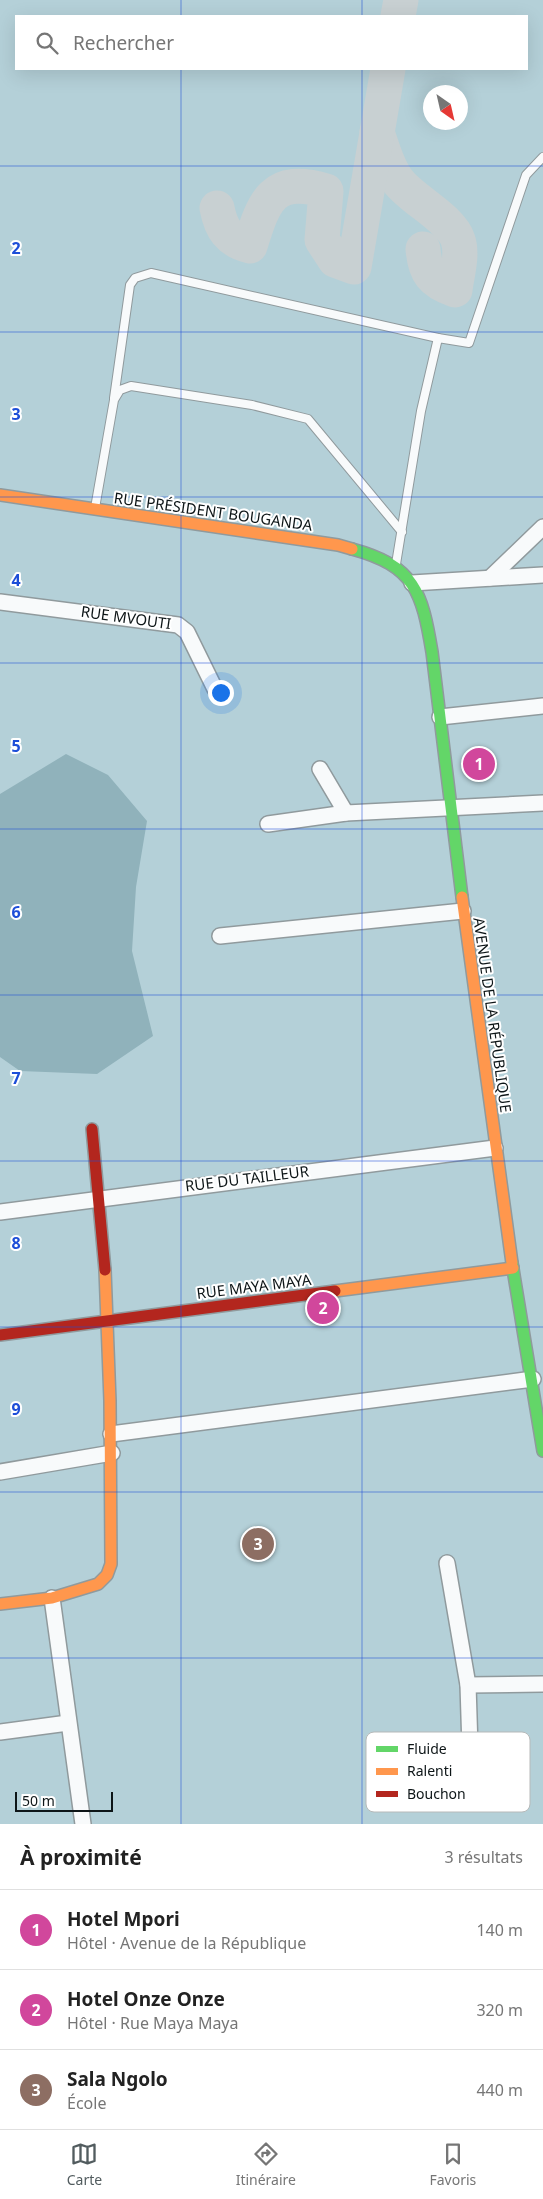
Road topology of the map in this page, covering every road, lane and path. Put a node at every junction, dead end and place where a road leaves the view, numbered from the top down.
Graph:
1 (543, 157) edge
2 (438, 338) junction
3 (114, 400) junction
4 (0, 495) edge
5 (95, 510) junction
6 (543, 527) edge
7 (402, 532) junction
8 (395, 566) junction
9 (543, 575) edge
10 (490, 578) junction
11 (412, 583) junction
12 (0, 602) edge
13 (215, 689) dead end
14 (543, 706) edge
15 (440, 717) junction
16 (320, 769) dead end
17 (543, 803) edge
18 (450, 808) junction
19 (346, 814) junction
20 (268, 824) dead end
21 (463, 911) junction
22 (220, 936) dead end
23 (92, 1129) dead end
24 (495, 1148) junction
25 (101, 1198) junction
26 (0, 1212) edge
27 (513, 1268) junction
28 (108, 1321) junction
29 (0, 1335) edge
30 (536, 1372) edge
31 (111, 1434) junction
32 (543, 1452) edge
33 (112, 1453) junction
34 (0, 1472) edge
35 (447, 1563) dead end
36 (52, 1598) junction
37 (0, 1604) edge
38 (543, 1684) edge
39 (468, 1685) junction
40 (68, 1723) junction
41 (0, 1732) edge
42 (469, 1732) edge
43 (83, 1824) edge

1 - 2 lane
2 - 3 lane
2 - 7 lane
3 - 5 lane
3 - 7 lane
4 - 5 street, RUE PRÉSIDENT BOUGANDA
5 - 8 street, RUE PRÉSIDENT BOUGANDA
6 - 10 street
7 - 8 lane
8 - 11 street, RUE PRÉSIDENT BOUGANDA
9 - 10 street
10 - 11 street
11 - 15 street, AVENUE DE LA RÉPUBLIQUE
12 - 13 street, RUE MVOUTI
14 - 15 street
15 - 18 street, AVENUE DE LA RÉPUBLIQUE
16 - 19 street
17 - 18 street
18 - 19 street
18 - 21 street, AVENUE DE LA RÉPUBLIQUE
19 - 20 street
21 - 22 street
21 - 24 street, AVENUE DE LA RÉPUBLIQUE
23 - 25 street
24 - 25 street, RUE DU TAILLEUR
24 - 27 street, AVENUE DE LA RÉPUBLIQUE
25 - 26 street, RUE DU TAILLEUR
25 - 28 street
27 - 28 street, RUE MAYA MAYA
27 - 30 street, AVENUE DE LA RÉPUBLIQUE
28 - 29 street, RUE MAYA MAYA
28 - 31 street
30 - 31 street
30 - 32 street, AVENUE DE LA RÉPUBLIQUE
31 - 33 street
33 - 34 street
33 - 36 street
35 - 39 street
36 - 37 street
36 - 40 street
38 - 39 street
39 - 42 street
40 - 41 street
40 - 43 street

